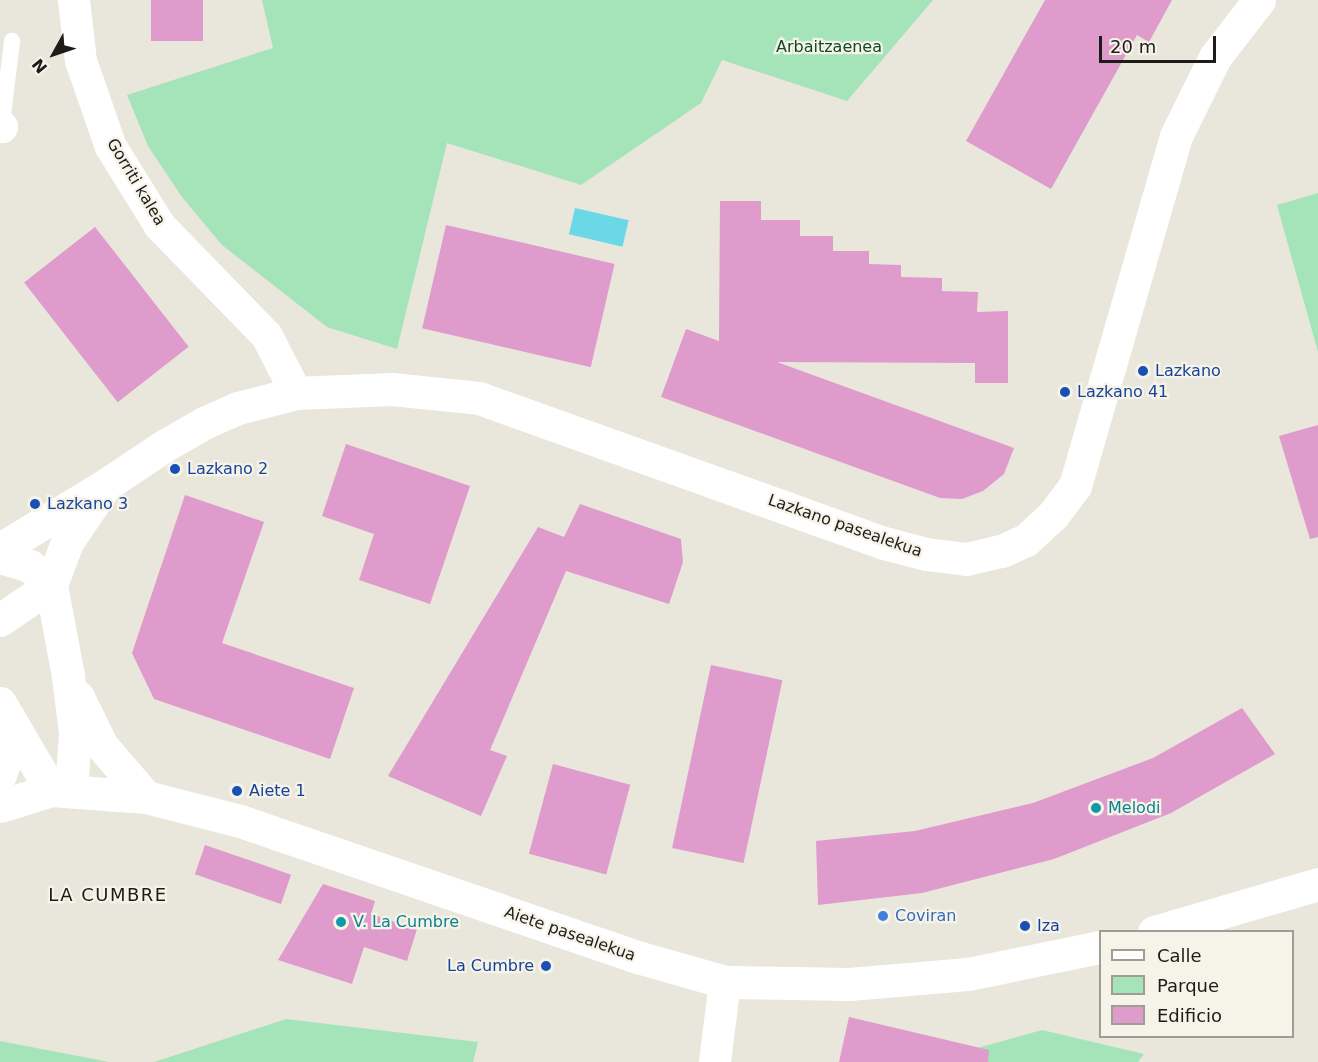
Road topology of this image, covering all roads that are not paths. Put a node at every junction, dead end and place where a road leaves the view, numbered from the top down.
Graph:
1 (74, 0) edge
2 (1259, 0) edge
3 (12, 41) dead end
4 (1, 130) edge
5 (297, 393) junction
6 (104, 486) junction
7 (0, 549) edge
8 (0, 557) edge
9 (51, 585) junction
10 (0, 620) edge
11 (68, 676) junction
12 (3, 708) edge
13 (0, 775) edge
14 (61, 790) junction
15 (146, 797) junction
16 (0, 806) edge
17 (1318, 884) edge
18 (1161, 930) edge
19 (1099, 947) edge
20 (724, 982) junction
21 (715, 1062) edge

1 - 5 street, Gorriti kalea
2 - 5 street, Lazkano pasealekua
3 - 4 lane
5 - 6 street, Lazkano pasealekua
6 - 7 street, Lazkano pasealekua
6 - 9 street
8 - 9 street
9 - 10 street
9 - 11 street
11 - 14 street
11 - 15 street
12 - 13 street
12 - 14 street
14 - 15 street, Aiete pasealekua
14 - 16 street
15 - 20 street, Aiete pasealekua
17 - 18 street
19 - 20 street, Aiete pasealekua
20 - 21 street

